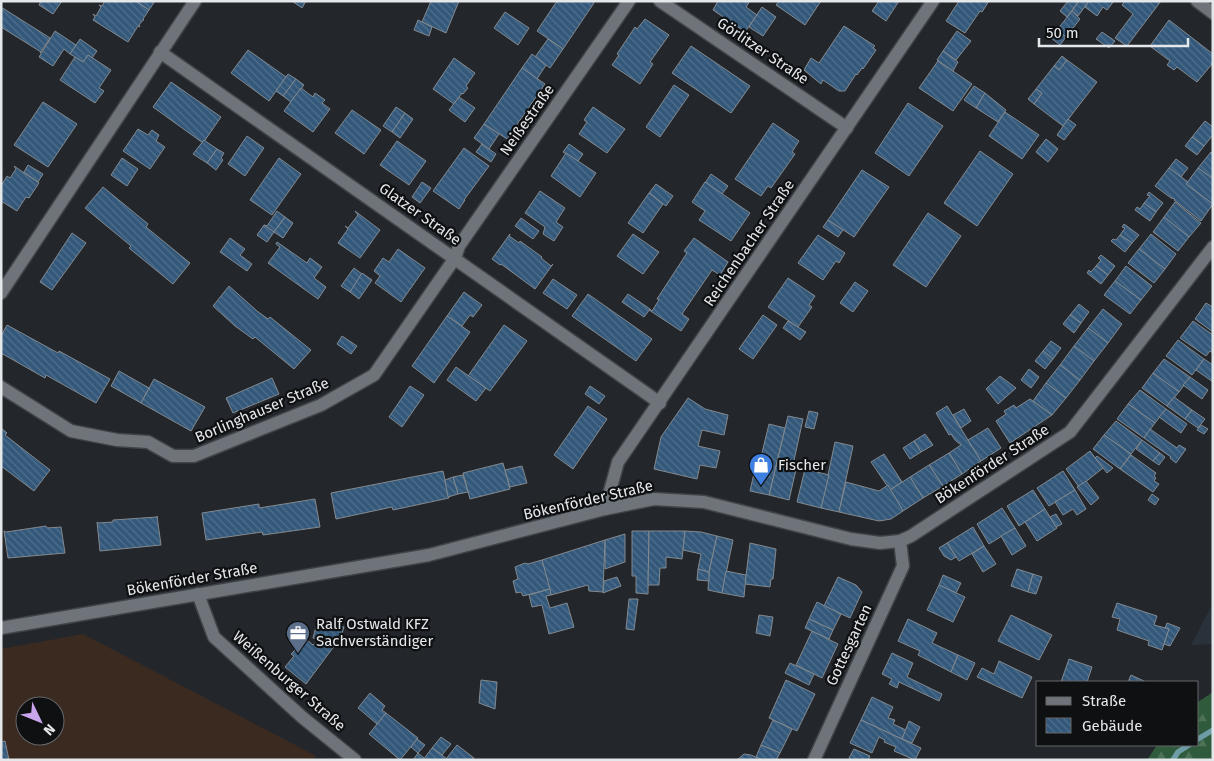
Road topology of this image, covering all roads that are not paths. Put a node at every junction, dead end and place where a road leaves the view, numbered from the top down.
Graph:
1 (195, 1) edge
2 (629, 1) edge
3 (660, 1) edge
4 (933, 1) edge
5 (1197, 1) edge
6 (1213, 13) edge
7 (160, 52) junction
8 (847, 128) junction
9 (1213, 248) edge
10 (455, 258) junction
11 (1, 293) edge
12 (1, 387) edge
13 (660, 402) junction
14 (605, 509) junction
15 (900, 540) junction
16 (198, 594) junction
17 (1, 628) edge
18 (355, 760) edge
19 (814, 760) edge

1 - 7 street
2 - 10 street, Neißestraße
3 - 8 street, Görlitzer Straße
4 - 8 street, Reichenbacher Straße
5 - 6 street
7 - 10 street, Glatzer Straße
7 - 11 street
8 - 13 street, Reichenbacher Straße
9 - 15 street, Bökenförder Straße
10 - 12 street, Borlinghauser Straße
10 - 13 street, Glatzer Straße
13 - 14 street, Reichenbacher Straße
14 - 15 street, Bökenförder Straße
14 - 16 street, Bökenförder Straße
15 - 19 street, Gottesgarten
16 - 17 street, Bökenförder Straße
16 - 18 street, Weißenburger Straße

